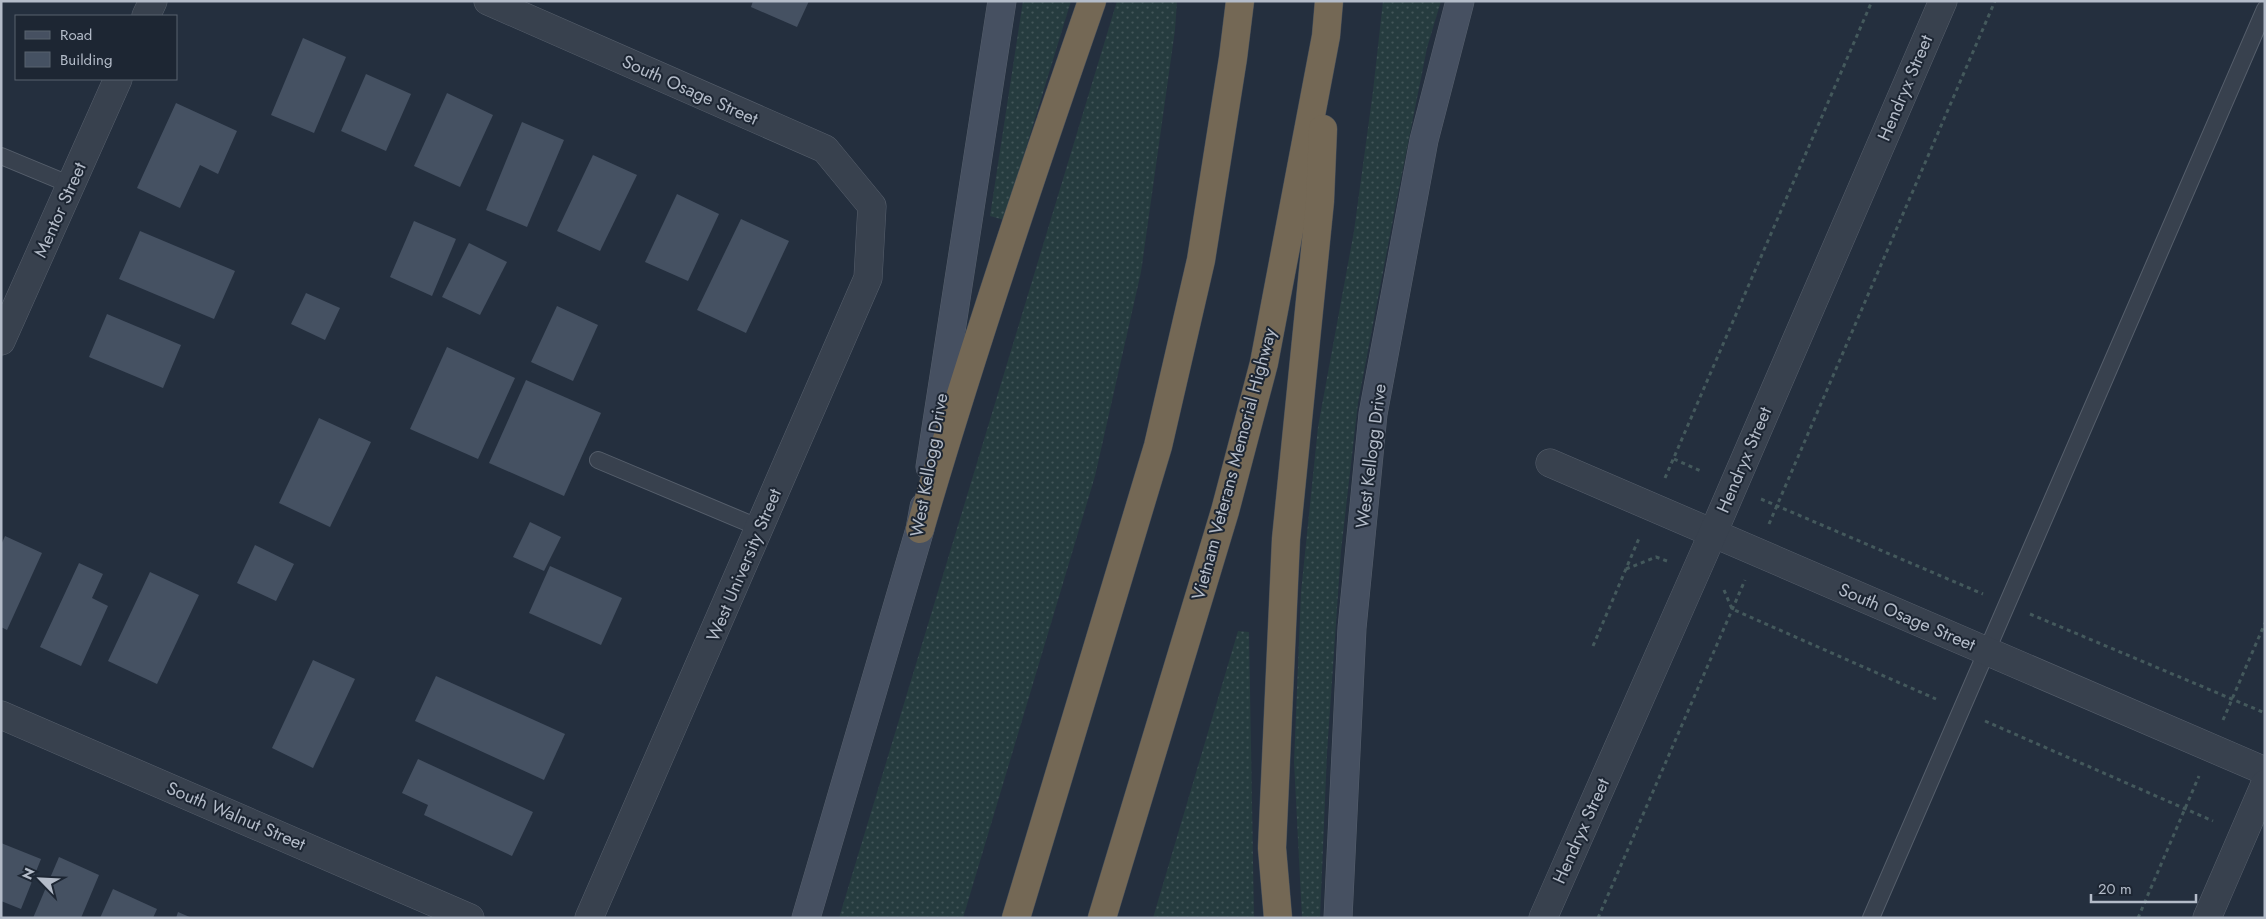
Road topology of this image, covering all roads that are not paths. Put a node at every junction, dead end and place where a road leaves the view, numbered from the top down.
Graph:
1 (153, 1) edge
2 (488, 1) edge
3 (1002, 1) edge
4 (1092, 1) edge
5 (1240, 1) edge
6 (1329, 1) edge
7 (1460, 1) edge
8 (1943, 1) edge
9 (2265, 9) edge
10 (146, 15) edge
11 (1326, 36) junction
12 (118, 80) edge
13 (1, 156) edge
14 (71, 185) junction
15 (872, 206) joint
16 (1, 341) edge
17 (598, 460) dead end
18 (1550, 463) dead end
19 (760, 528) junction
20 (920, 529) junction
21 (1713, 533) junction
22 (1988, 652) junction
23 (1, 715) edge
24 (2265, 771) edge
25 (2265, 784) edge
26 (470, 918) edge
27 (589, 918) edge
28 (806, 918) edge
29 (1016, 918) edge
30 (1102, 918) edge
31 (1278, 918) edge
32 (1338, 918) edge
33 (1543, 918) edge
34 (1871, 918) edge
35 (2207, 918) edge

1 - 10 street
2 - 15 street, South Osage Street
3 - 20 main road, West Kellogg Drive
4 - 20 highway
5 - 29 highway
6 - 11 highway, Vietnam Veterans Memorial Highway
7 - 32 main road, West Kellogg Drive
8 - 21 street, Hendryx Street
9 - 22 lane
11 - 30 highway, Vietnam Veterans Memorial Highway
11 - 31 highway
12 - 14 street, Mentor Street
13 - 14 lane
14 - 16 street, Mentor Street
15 - 19 street, West University Street
17 - 19 lane
18 - 21 street, South Osage Street
19 - 27 street, West University Street
20 - 28 main road, West Kellogg Drive
21 - 22 street, South Osage Street
21 - 33 street, Hendryx Street
22 - 24 street, South Osage Street
22 - 34 lane
23 - 26 street, South Walnut Street
25 - 35 street

